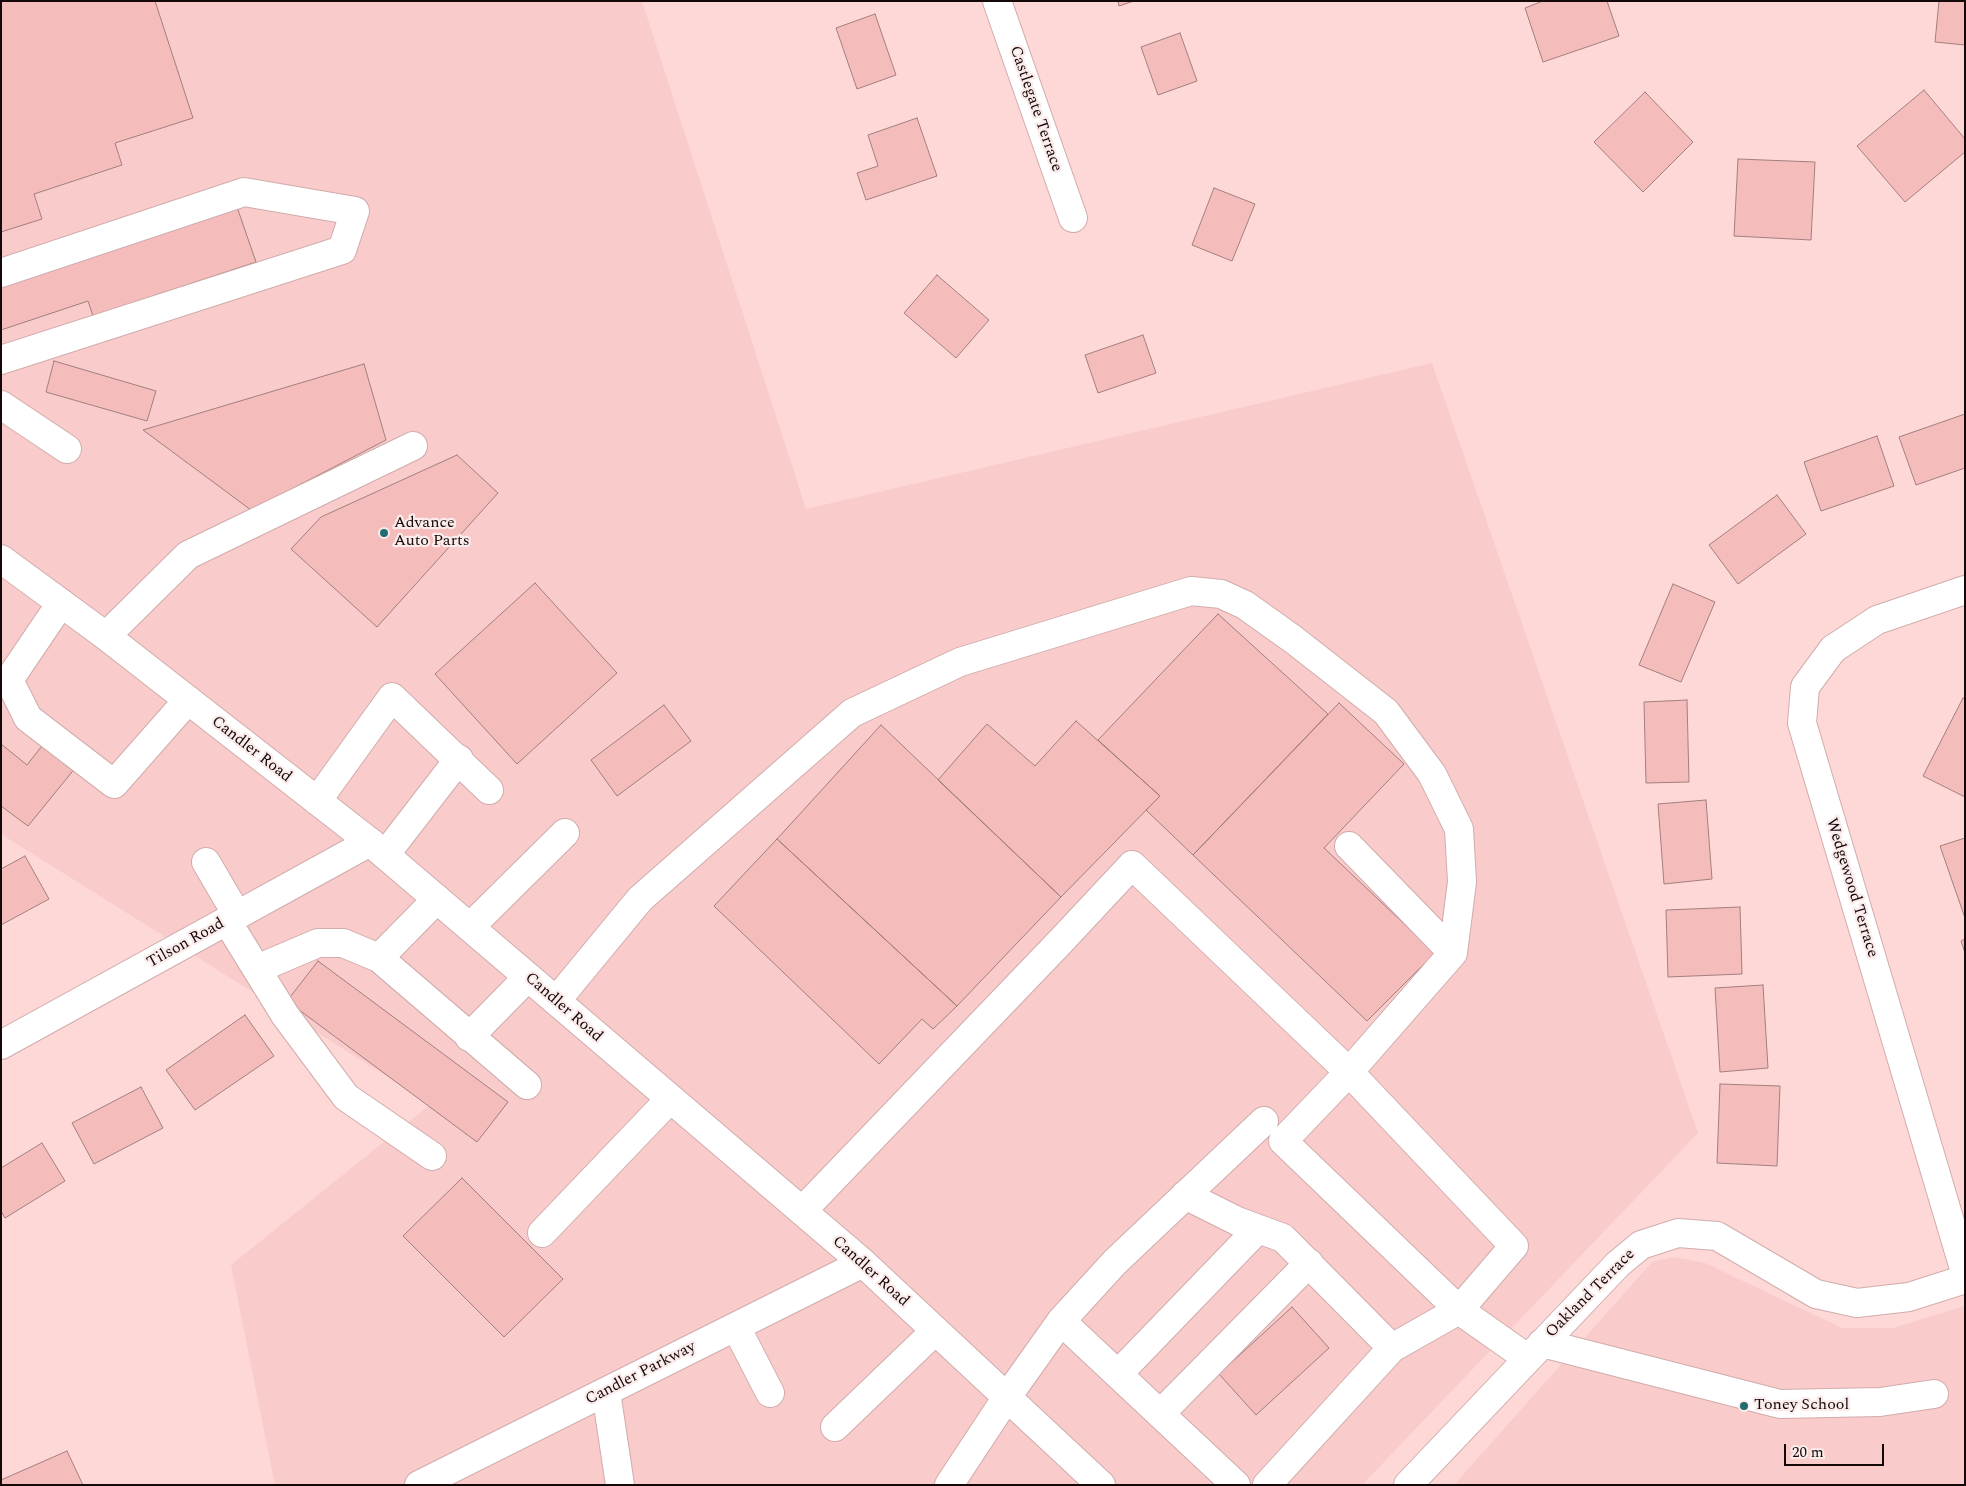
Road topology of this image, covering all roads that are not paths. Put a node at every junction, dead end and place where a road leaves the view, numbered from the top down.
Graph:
1 (997, 1) edge
2 (1073, 218) dead end
3 (1, 272) edge
4 (1, 360) edge
5 (1, 405) edge
6 (413, 446) dead end
7 (67, 449) dead end
8 (1, 560) edge
9 (1965, 590) edge
10 (61, 603) junction
11 (106, 636) junction
12 (5, 680) edge
13 (188, 700) junction
14 (459, 759) junction
15 (489, 790) dead end
16 (317, 801) junction
17 (565, 833) dead end
18 (1349, 846) dead end
19 (378, 849) junction
20 (206, 862) dead end
21 (437, 899) junction
22 (232, 918) junction
23 (470, 927) junction
24 (1453, 953) junction
25 (379, 958) junction
26 (257, 969) junction
27 (528, 977) junction
28 (556, 1001) junction
29 (469, 1037) junction
30 (1, 1045) edge
31 (1349, 1072) junction
32 (527, 1085) dead end
33 (670, 1100) junction
34 (1264, 1121) dead end
35 (432, 1156) dead end
36 (1185, 1196) junction
37 (802, 1211) junction
38 (1258, 1229) junction
39 (542, 1233) dead end
40 (1309, 1263) junction
41 (862, 1264) junction
42 (1965, 1272) edge
43 (1965, 1279) edge
44 (1459, 1310) junction
45 (1061, 1321) junction
46 (736, 1326) junction
47 (935, 1331) junction
48 (1392, 1348) junction
49 (1534, 1350) junction
50 (1118, 1374) junction
51 (606, 1392) junction
52 (770, 1393) dead end
53 (1934, 1394) dead end
54 (1007, 1397) junction
55 (1160, 1414) junction
56 (835, 1427) dead end
57 (1099, 1484) edge
58 (419, 1485) edge
59 (620, 1485) edge
60 (950, 1485) edge
61 (1236, 1485) edge
62 (1268, 1485) edge
63 (1408, 1485) edge

1 - 2 street, Castlegate Terrace
3 - 4 street
5 - 7 street
6 - 11 street
8 - 10 street, Candler Road
9 - 42 street, Wedgewood Terrace
10 - 11 street, Candler Road
10 - 12 street
11 - 13 street, Candler Road
12 - 13 street
13 - 16 street, Candler Road
14 - 15 street
14 - 16 street
14 - 19 street
16 - 19 street, Candler Road
17 - 23 street
18 - 24 street
19 - 21 street, Candler Road
19 - 22 street, Tilson Road
20 - 22 street
21 - 23 street, Candler Road
21 - 25 street
22 - 26 street
22 - 30 street, Tilson Road
23 - 27 street, Candler Road
24 - 28 street
24 - 31 street
25 - 26 street
25 - 29 street
26 - 35 street
27 - 28 street, Candler Road
27 - 29 street
28 - 33 street, Candler Road
29 - 32 street
31 - 37 street
31 - 44 street
31 - 44 street
33 - 37 street, Candler Road
33 - 39 street
34 - 36 street
36 - 38 street
36 - 45 street
37 - 41 street, Candler Road
38 - 40 street
38 - 50 street
40 - 48 street
40 - 55 street
41 - 46 street, Candler Parkway
41 - 47 street, Candler Road
43 - 49 street, Oakland Terrace
44 - 48 street
44 - 49 street
45 - 50 street
45 - 54 street
46 - 51 street, Candler Parkway
46 - 52 street
47 - 54 street, Candler Road
47 - 56 street
48 - 62 street
49 - 53 street
49 - 63 street, Oakland Terrace
50 - 55 street
51 - 58 street, Candler Parkway
51 - 59 street
54 - 57 street, Candler Road
54 - 60 street
55 - 61 street

